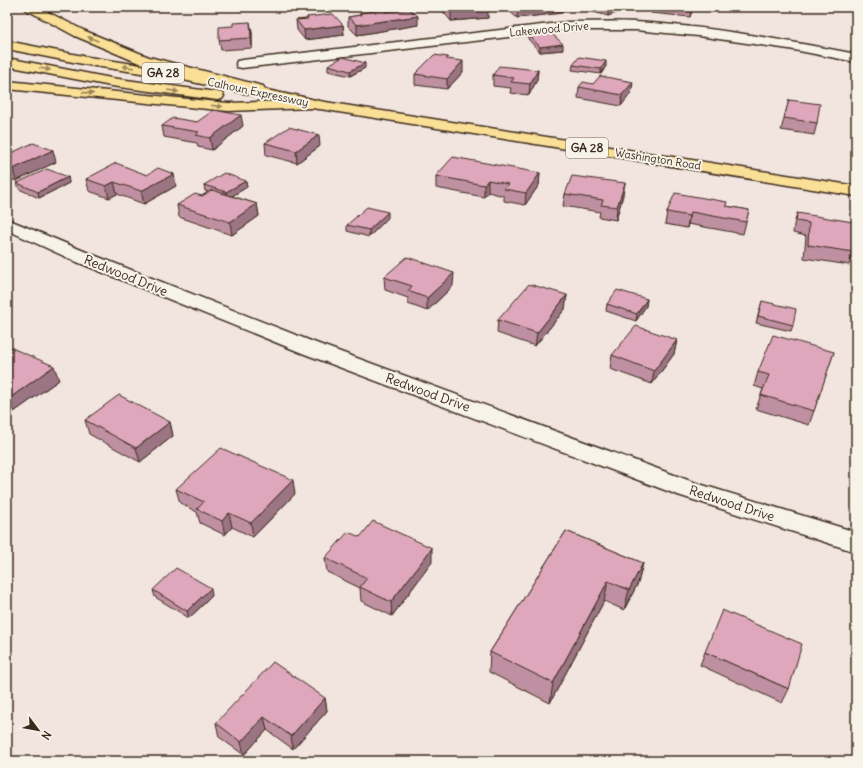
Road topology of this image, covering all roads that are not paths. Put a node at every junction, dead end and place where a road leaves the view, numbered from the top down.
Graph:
1 (29, 7) edge
2 (7, 45) edge
3 (856, 58) edge
4 (7, 62) edge
5 (242, 64) dead end
6 (7, 85) edge
7 (318, 105) junction
8 (856, 191) edge
9 (7, 224) edge
10 (856, 542) edge

7 -> 1 main road
7 -> 2 main road, Calhoun Expressway / GA 28
3 - 5 street, Lakewood Drive
4 -> 7 main road, Calhoun Expressway / GA 28
6 -> 7 main road
7 - 8 main road, Washington Road / GA 28
9 - 10 street, Redwood Drive

